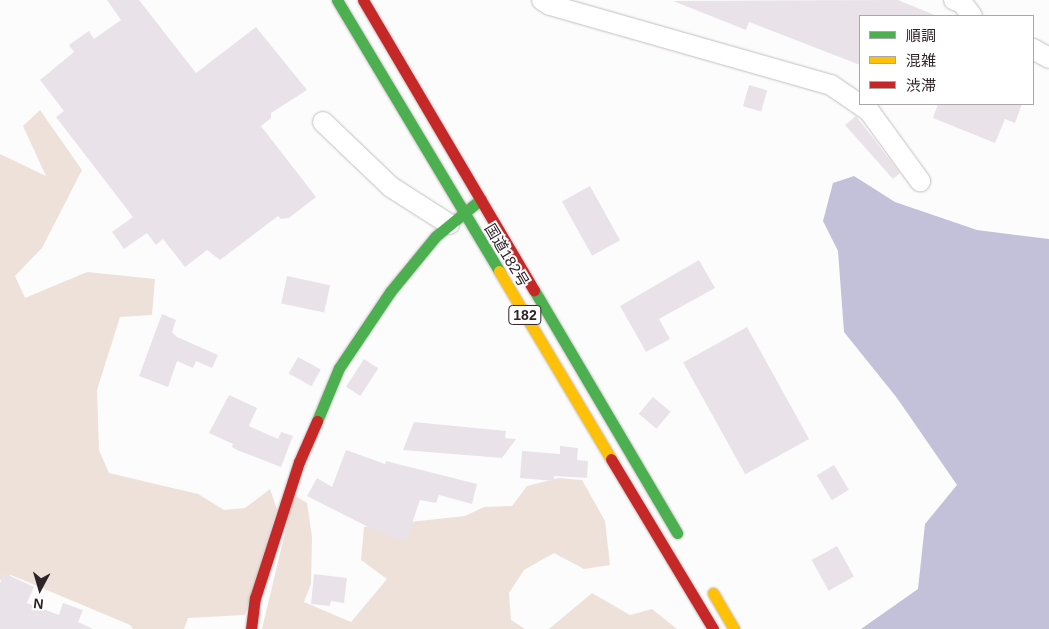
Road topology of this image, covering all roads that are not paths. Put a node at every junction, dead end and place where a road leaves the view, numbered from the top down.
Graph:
1 (336, 0) edge
2 (363, 0) edge
3 (542, 0) edge
4 (1034, 50) edge
5 (1049, 58) edge
6 (859, 105) edge
7 (859, 105) edge
8 (323, 122) dead end
9 (920, 181) dead end
10 (481, 200) junction
11 (456, 218) junction
12 (683, 543) dead end
13 (709, 586) dead end
14 (251, 629) edge
15 (713, 629) edge
16 (734, 629) edge

1 - 11 main road, 国道182号 / 182
2 - 10 main road, 国道182号 / 182
3 - 6 street
4 - 5 street
7 - 9 street
8 - 11 street
10 - 11 main road
10 - 12 main road, 国道182号 / 182
11 - 14 main road
11 - 15 main road, 国道182号 / 182
13 - 16 main road

